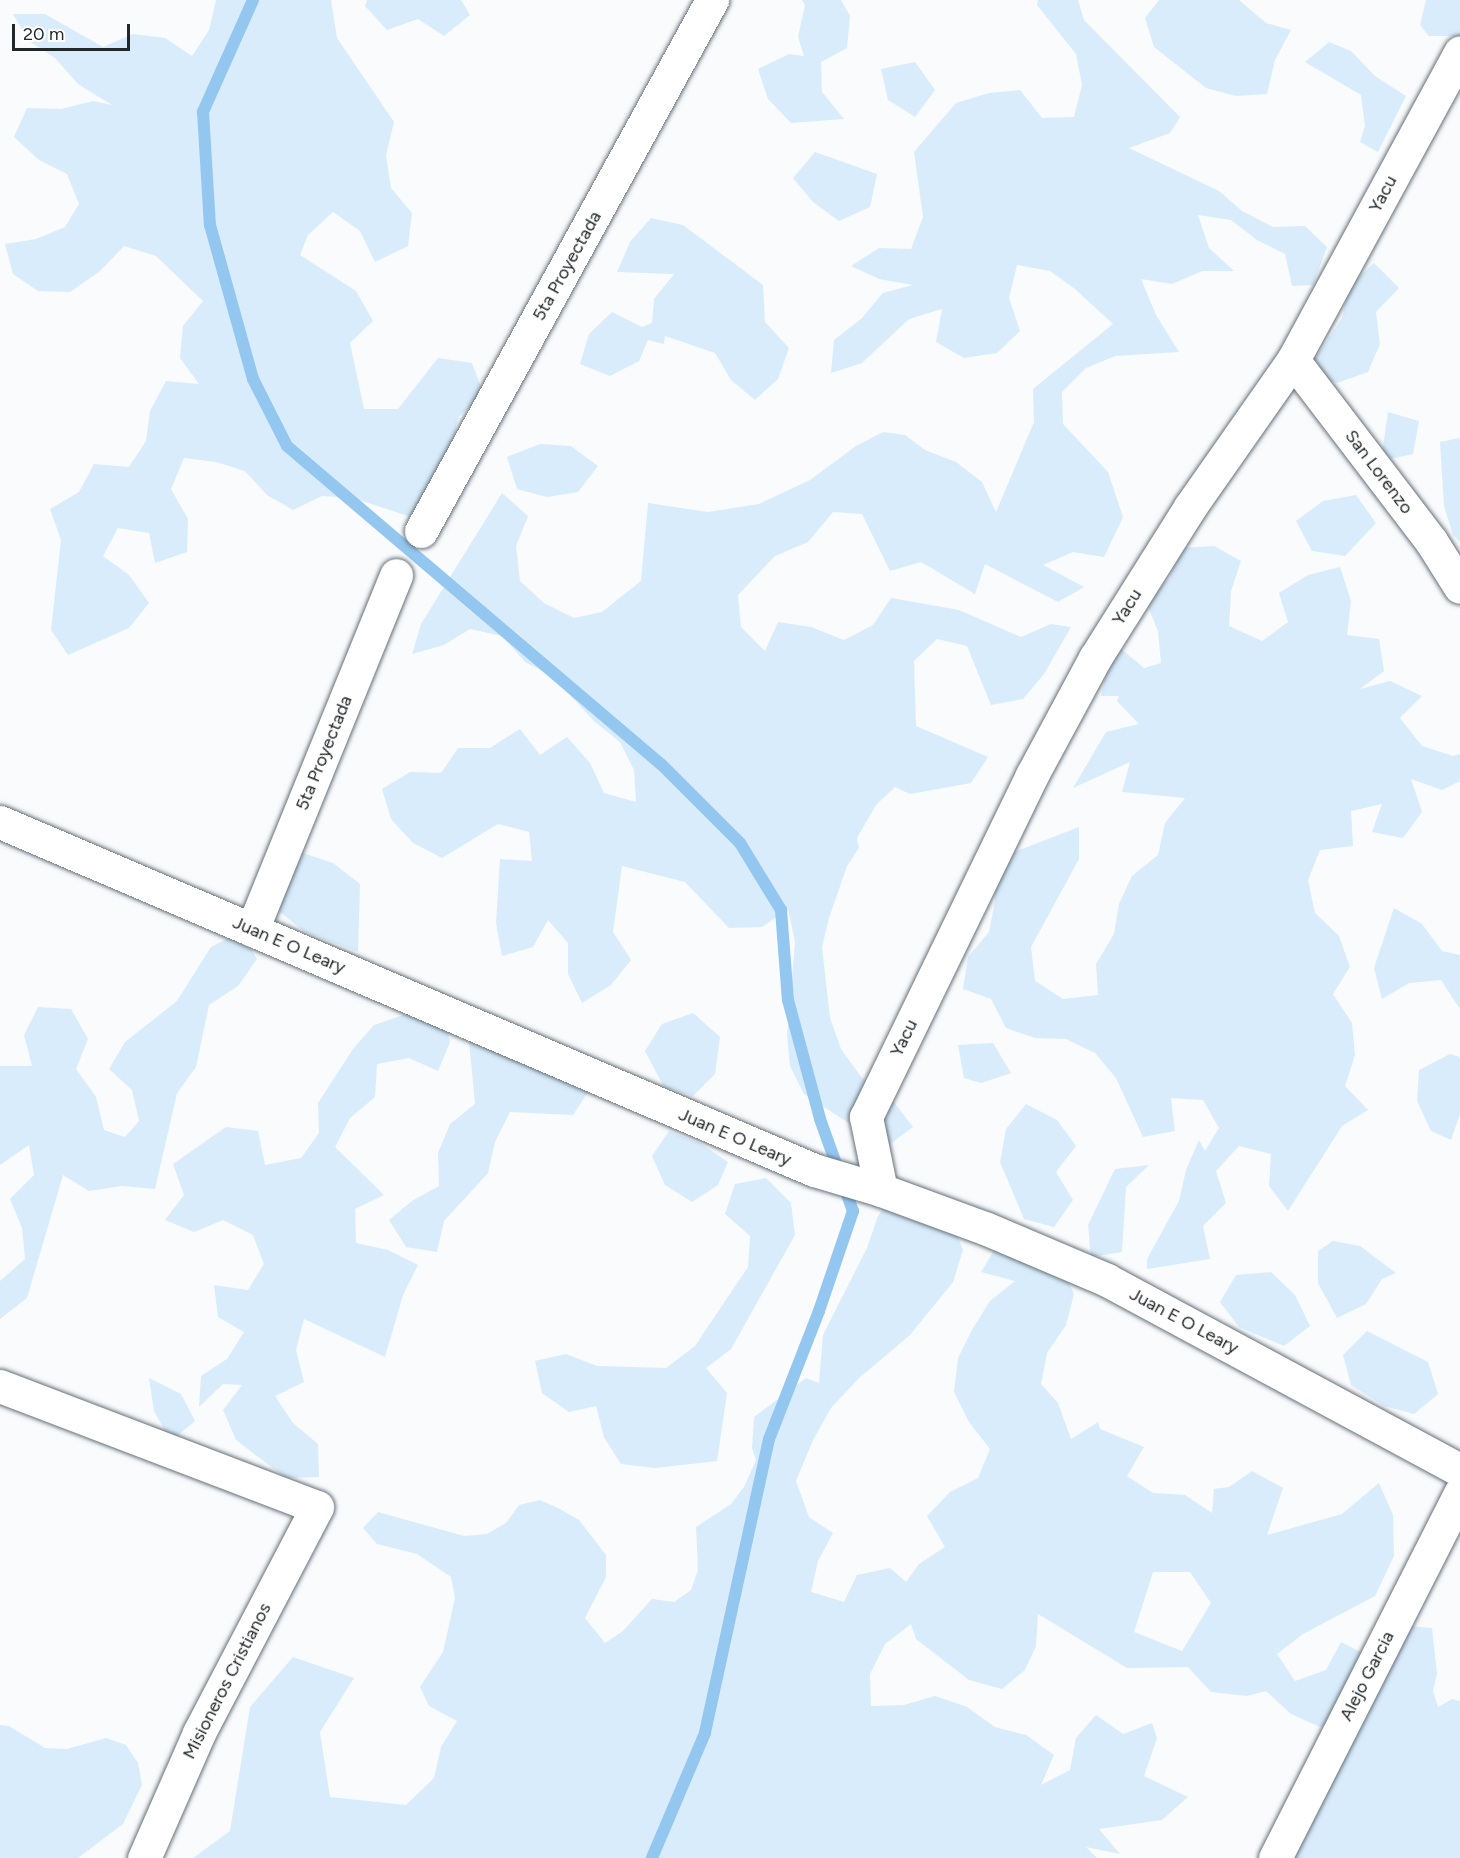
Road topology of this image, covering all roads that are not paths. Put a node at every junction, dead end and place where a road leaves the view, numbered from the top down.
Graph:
1 (712, 0) edge
2 (1460, 52) edge
3 (1293, 360) junction
4 (421, 531) dead end
5 (396, 576) dead end
6 (1460, 587) edge
7 (0, 822) edge
8 (252, 930) junction
9 (871, 1188) junction
10 (0, 1386) edge
11 (1460, 1470) edge
12 (1460, 1494) edge
13 (144, 1858) edge
14 (1275, 1858) edge

1 - 4 street, 5ta Proyectada
2 - 3 street, Yacu
3 - 6 street, San Lorenzo
3 - 9 street, Yacu
5 - 8 street, 5ta Proyectada
7 - 8 street, Juan E O Leary
8 - 9 street, Juan E O Leary
9 - 11 street, Juan E O Leary
10 - 13 street, Misioneros Cristianos
12 - 14 street, Alejo Garcia

